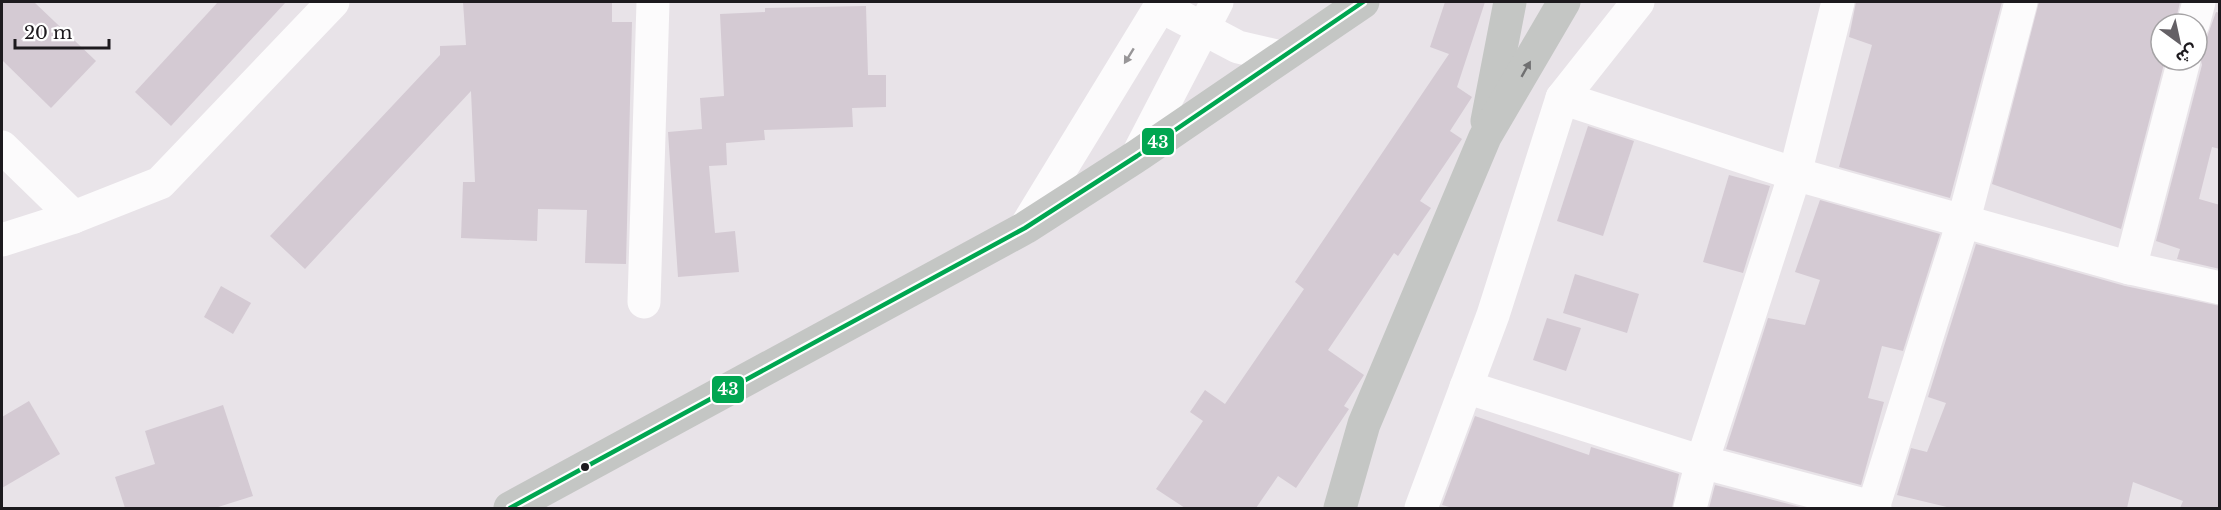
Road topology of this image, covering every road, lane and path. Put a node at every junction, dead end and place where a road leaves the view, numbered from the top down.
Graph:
1 (333, 2) edge
2 (653, 2) edge
3 (1363, 2) edge
4 (1510, 2) edge
5 (1564, 2) edge
6 (1638, 2) edge
7 (1838, 2) edge
8 (2021, 2) edge
9 (1161, 4) edge
10 (1211, 15) edge
11 (1281, 57) junction
12 (2181, 72) edge
13 (1562, 98) junction
14 (1485, 137) junction
15 (2, 147) edge
16 (1137, 156) junction
17 (1795, 174) junction
18 (74, 218) junction
19 (1964, 219) junction
20 (1025, 228) junction
21 (2, 240) edge
22 (2130, 268) junction
23 (2220, 288) edge
24 (644, 302) dead end
25 (1466, 387) junction
26 (1702, 462) junction
27 (510, 508) edge
28 (1340, 508) edge
29 (1421, 508) edge
30 (1690, 508) edge
31 (1874, 508) edge

1 - 18 street
2 - 24 street
3 - 11 main road
4 - 14 main road
14 -> 5 main road
6 - 13 street
7 - 17 street
8 - 19 street
9 - 10 street
9 -> 20 street
10 - 11 street
10 - 16 street
11 - 16 main road
12 - 22 street
13 - 17 street
13 - 25 street
14 - 28 main road
15 - 18 street
16 - 20 main road
17 - 19 street
17 - 26 street
18 - 21 street
19 - 22 street
19 - 31 street
20 - 27 main road
22 - 23 street
25 - 26 street
25 - 29 street
26 - 30 street
26 - 31 street

